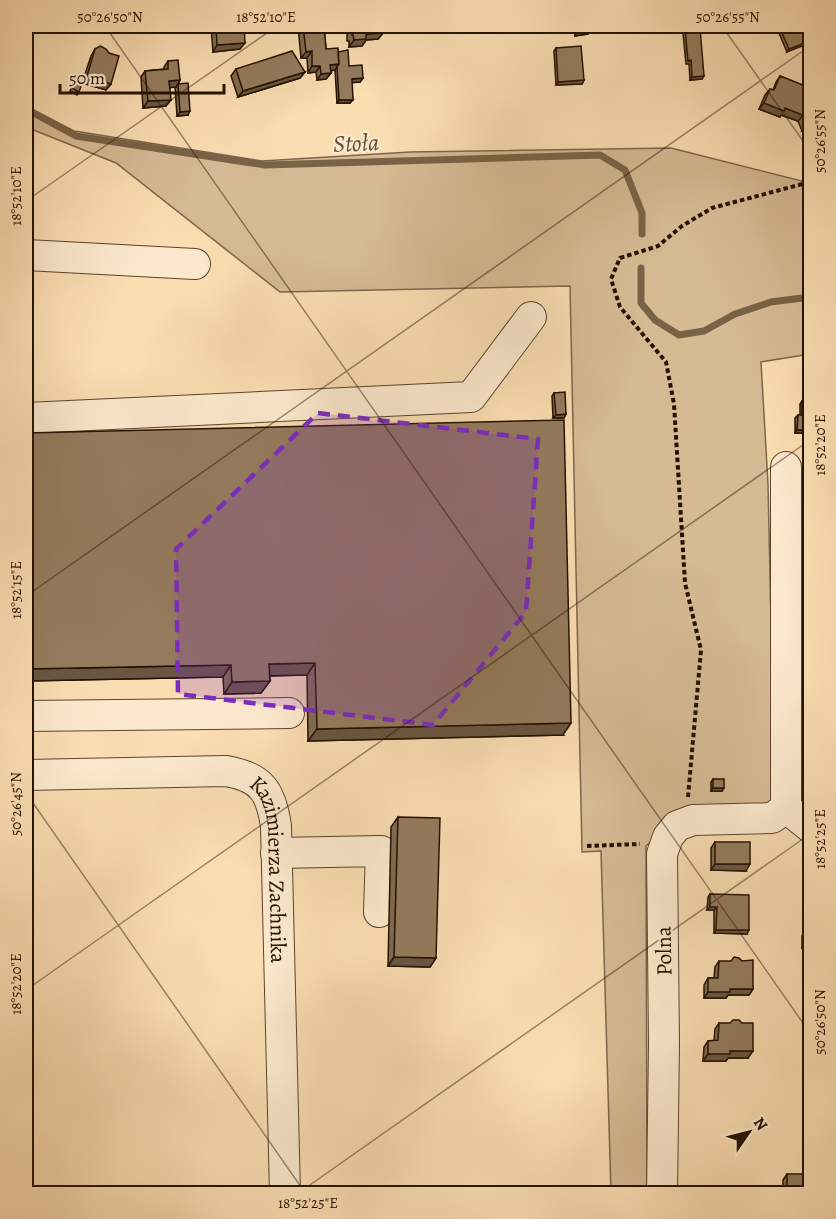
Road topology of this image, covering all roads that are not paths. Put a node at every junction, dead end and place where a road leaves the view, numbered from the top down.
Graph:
1 (26, 255) edge
2 (195, 264) dead end
3 (531, 317) dead end
4 (26, 418) edge
5 (786, 467) dead end
6 (289, 712) dead end
7 (26, 716) edge
8 (26, 775) edge
9 (786, 808) junction
10 (810, 826) edge
11 (276, 853) junction
12 (379, 912) dead end
13 (285, 1194) edge
14 (662, 1194) edge

1 - 2 street
3 - 4 street
5 - 9 street
6 - 7 street
8 - 11 street, Kazimierza Zachnika
9 - 10 street
9 - 14 street, Polna
11 - 12 street
11 - 13 street, Kazimierza Zachnika

